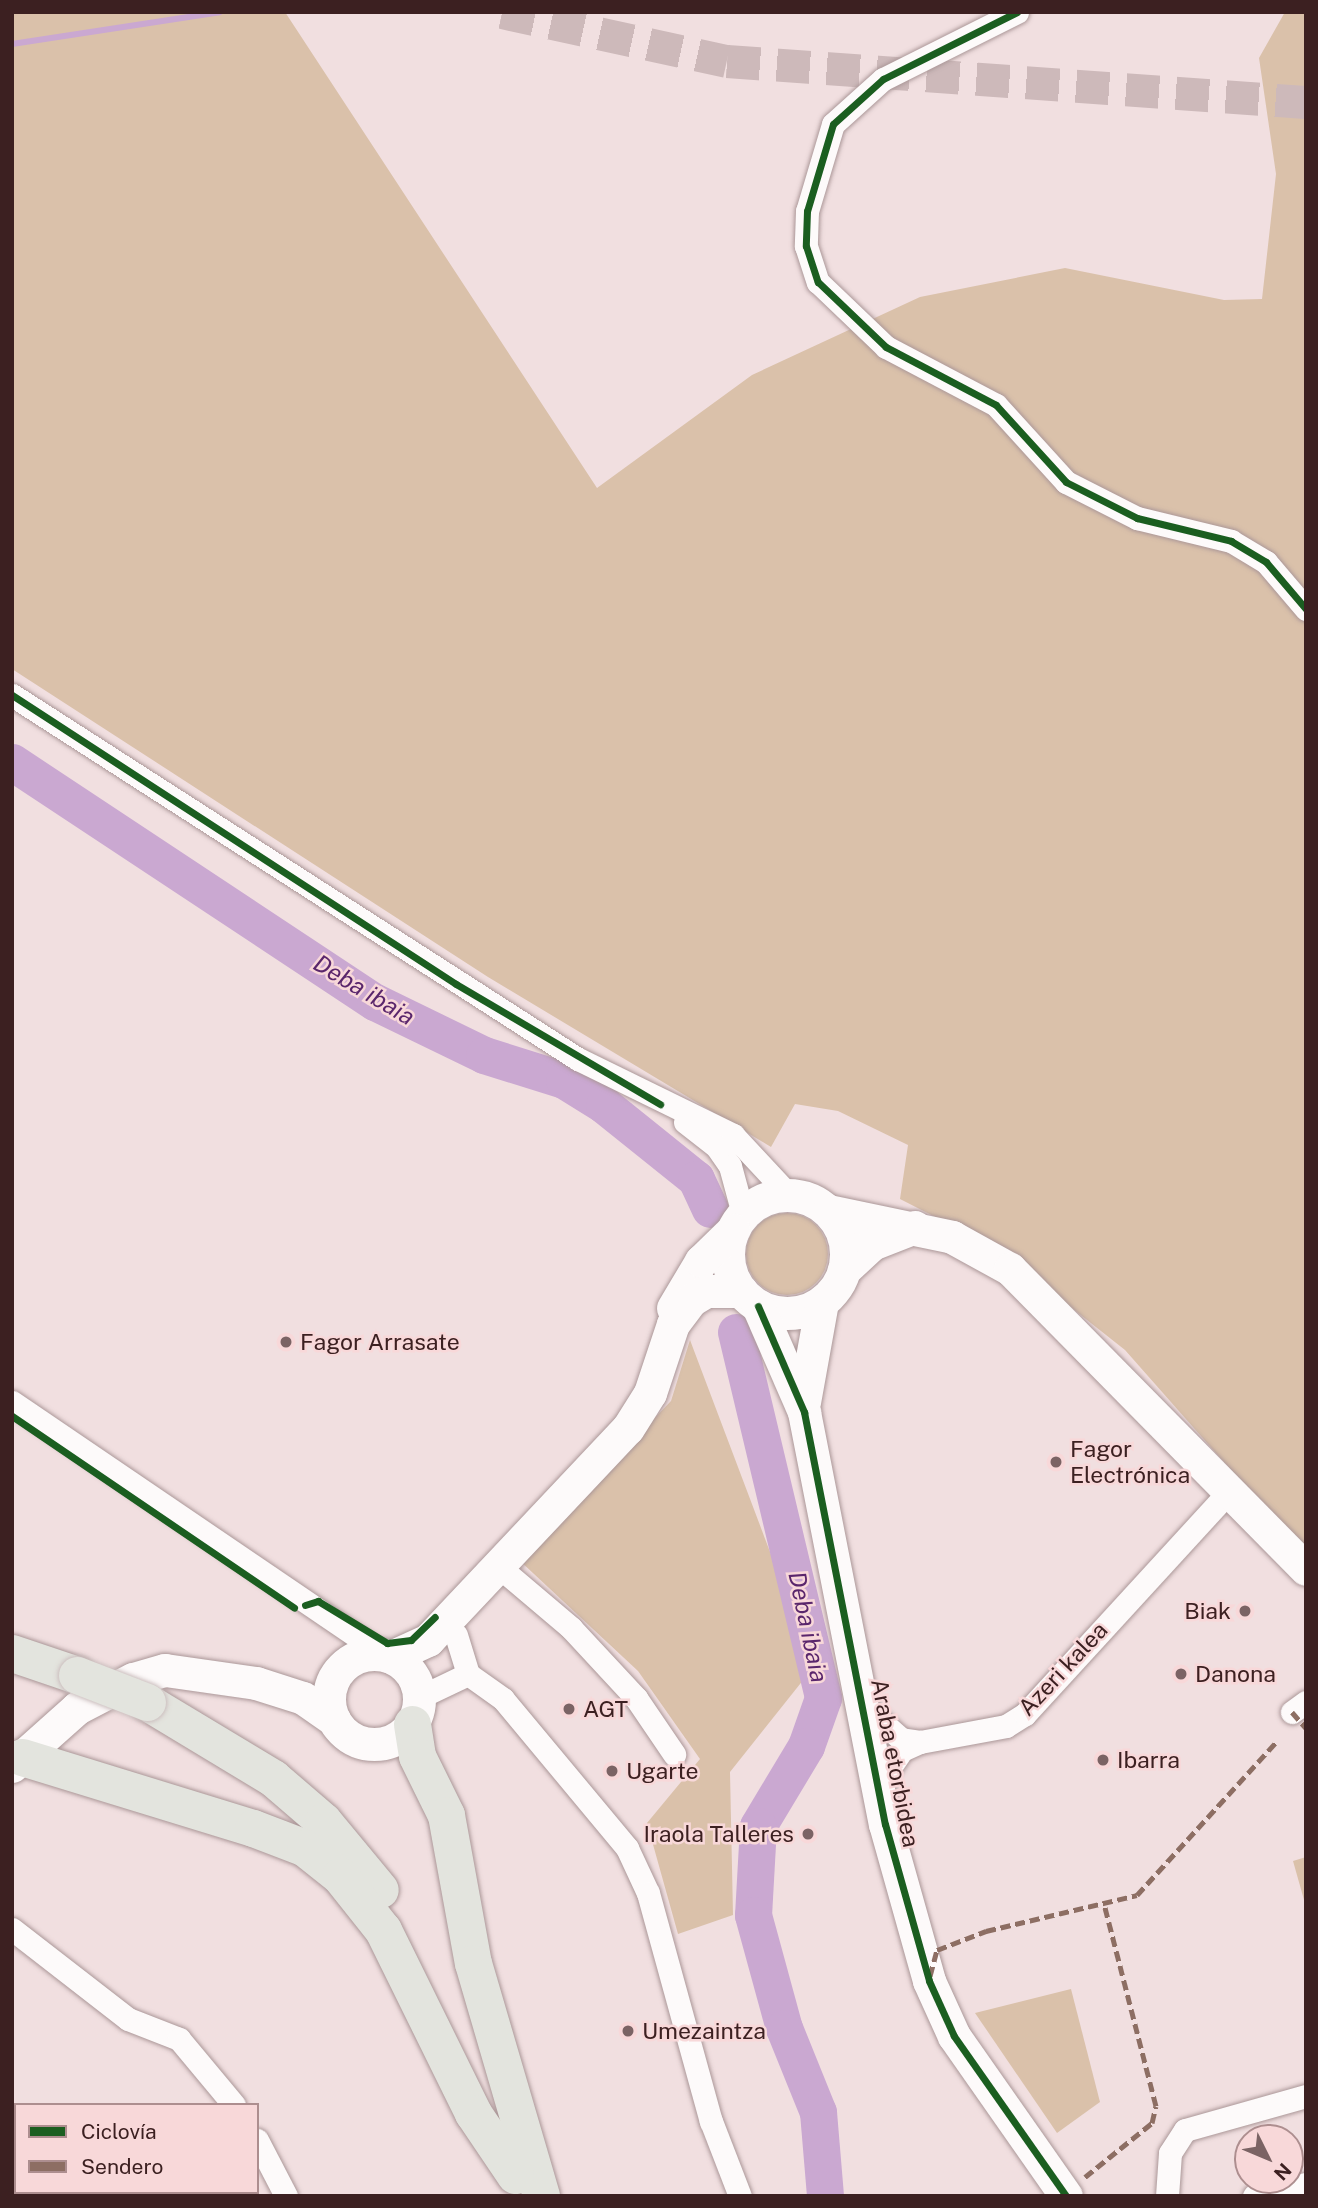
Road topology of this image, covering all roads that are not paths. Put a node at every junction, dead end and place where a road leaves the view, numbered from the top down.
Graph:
1 (1017, 12) edge
2 (1306, 608) edge
3 (12, 695) edge
4 (660, 1104) junction
5 (789, 1195) junction
6 (828, 1211) junction
7 (738, 1222) junction
8 (915, 1227) junction
9 (844, 1270) junction
10 (749, 1299) junction
11 (821, 1302) junction
12 (673, 1324) junction
13 (12, 1402) edge
14 (804, 1412) junction
15 (1235, 1498) junction
16 (498, 1566) junction
17 (1306, 1569) edge
18 (456, 1635) junction
19 (12, 1653) edge
20 (388, 1657) junction
21 (346, 1664) junction
22 (468, 1674) junction
23 (256, 1683) junction
24 (416, 1703) junction
25 (865, 1707) junction
26 (334, 1720) junction
27 (920, 1742) junction
28 (674, 1754) dead end
29 (17, 1761) edge
30 (878, 1785) junction
31 (12, 1929) edge
32 (1306, 2095) edge
33 (232, 2103) edge
34 (259, 2144) edge
35 (1306, 2184) edge
36 (527, 2189) edge
37 (286, 2196) edge
38 (740, 2196) edge
39 (1066, 2196) edge
40 (1167, 2196) edge
41 (1254, 2196) edge

1 - 2 street
3 - 4 street
4 - 5 street
4 - 7 street
5 - 6 street
5 - 7 street
6 - 8 street
6 - 9 street
7 - 10 street
7 - 12 street
8 - 9 street
8 - 15 street
9 - 11 street
10 - 11 street
10 - 12 street
10 - 14 street, Araba etorbidea
11 - 14 street, Araba etorbidea
12 - 16 street
13 - 20 street
14 - 25 street, Araba etorbidea
15 - 17 street
15 - 27 street, Azeri kalea
16 - 18 street
16 - 20 street
16 - 28 street
18 - 22 street
18 - 24 street
19 - 36 main road, bridge
20 - 21 street
20 - 24 street
21 - 23 street
21 - 26 street
22 - 24 street
22 - 38 street
23 - 26 street
23 - 29 street
24 - 26 street
24 - 36 main road
25 - 27 street
25 - 30 street, Araba etorbidea
27 - 30 street
29 - 36 main road
30 - 39 street, Araba etorbidea
31 - 33 street
32 - 40 street
34 - 37 street
35 - 41 street

